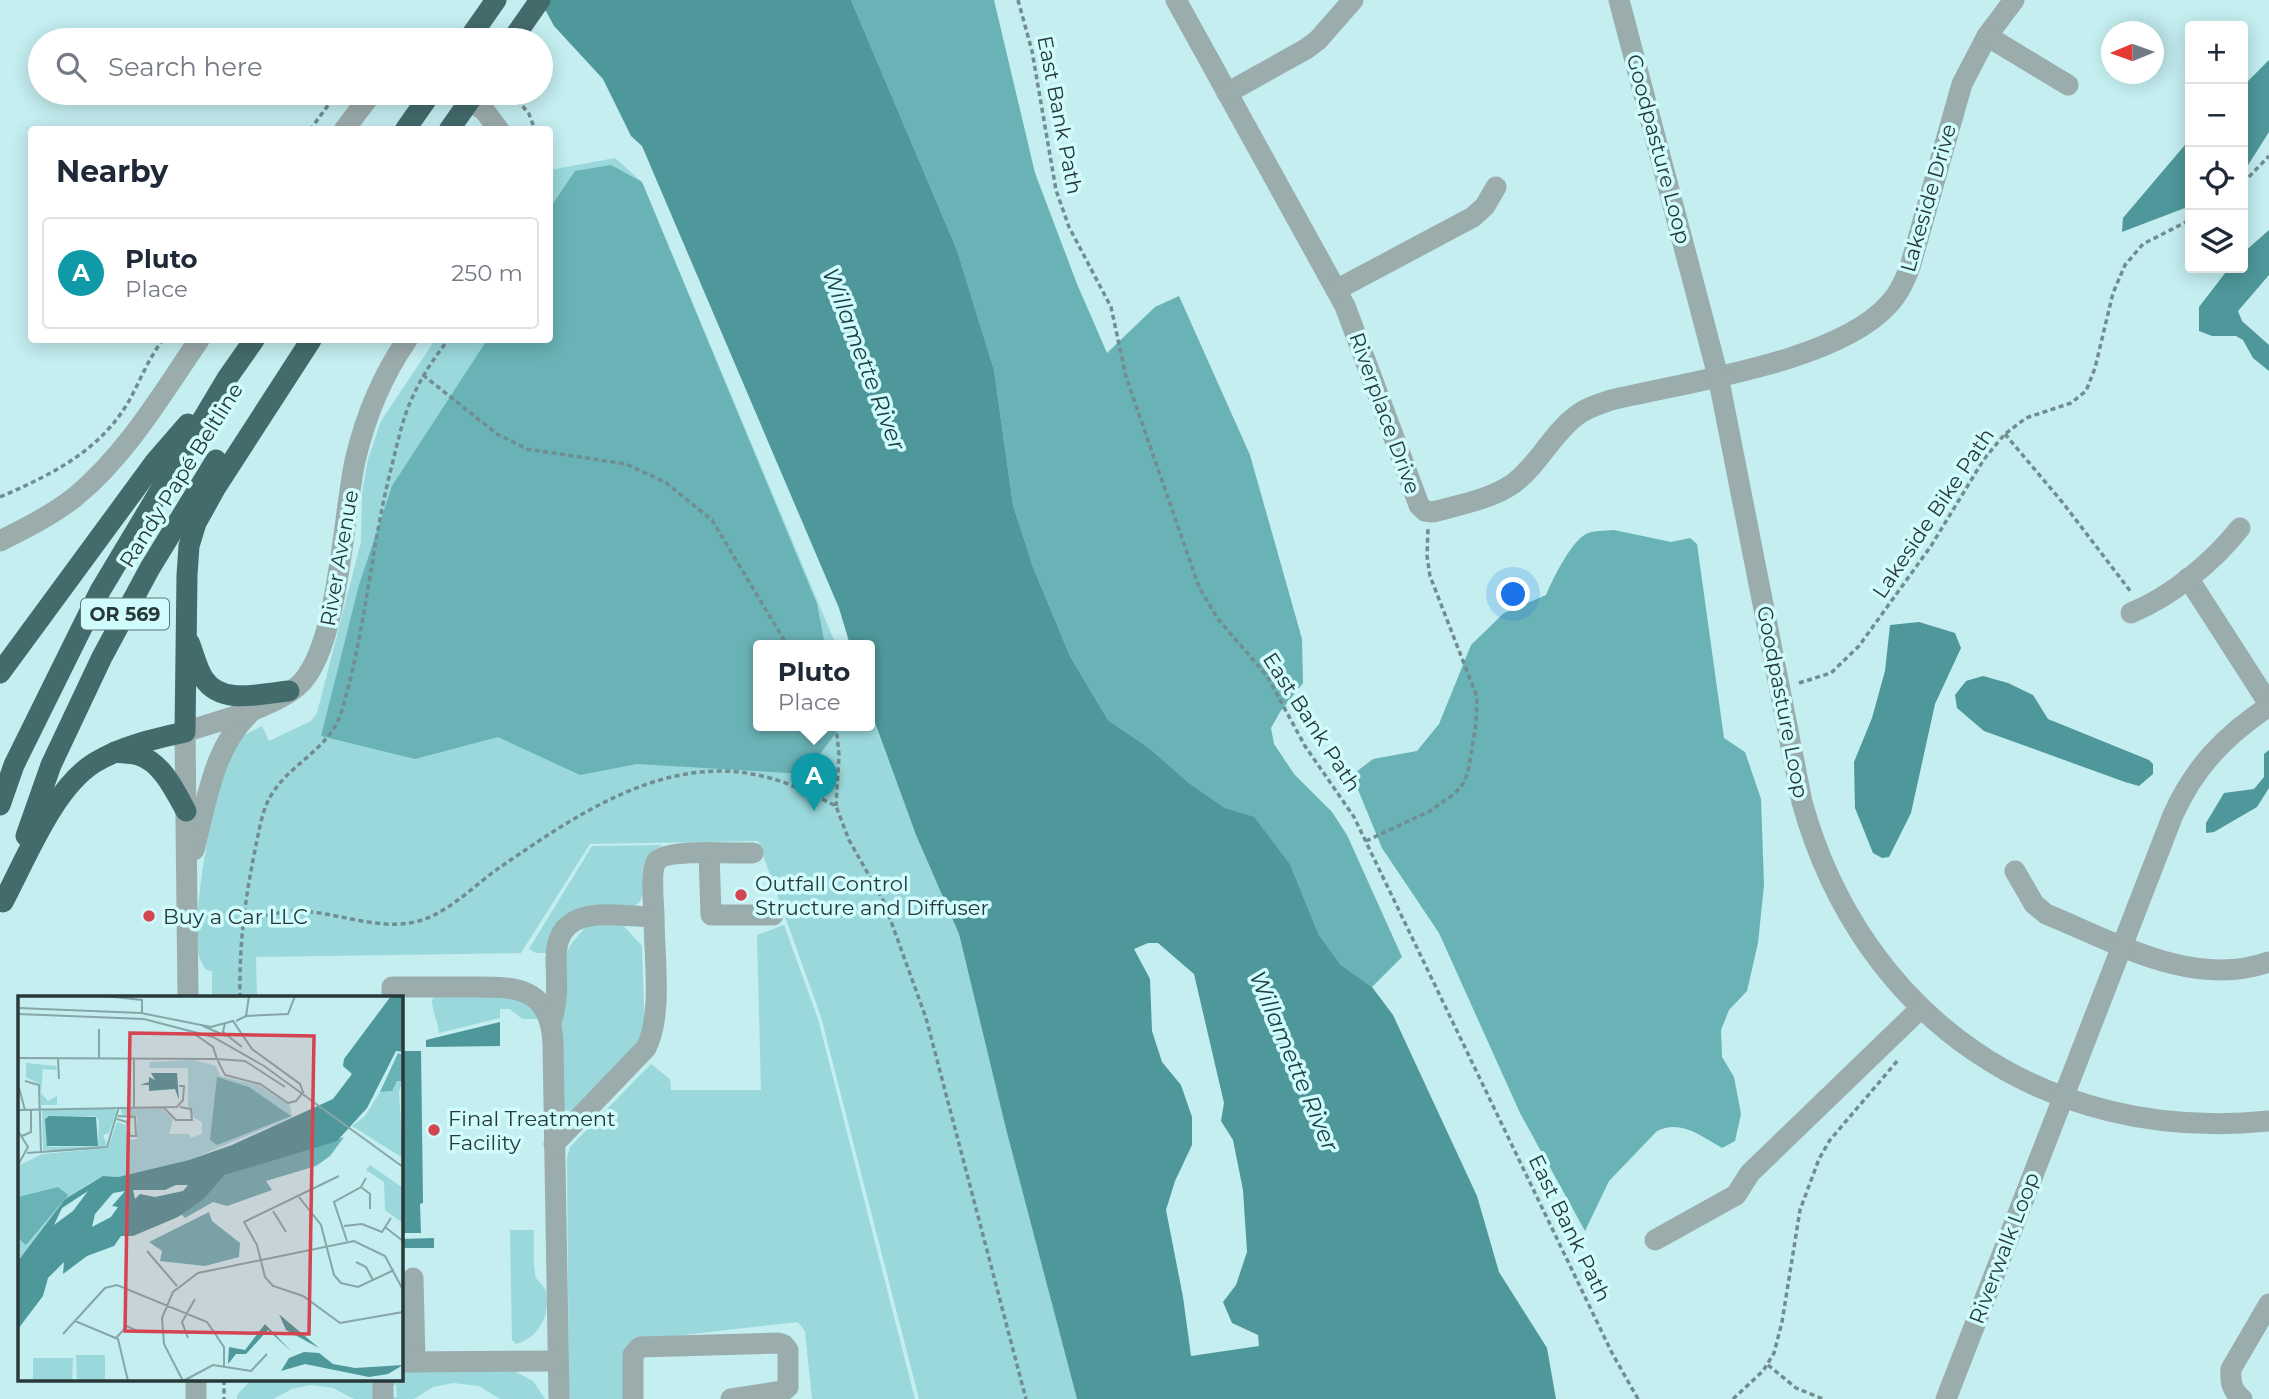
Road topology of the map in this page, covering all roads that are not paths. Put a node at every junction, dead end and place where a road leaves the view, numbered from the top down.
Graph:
1 (496, 0) edge
2 (540, 0) edge
3 (1176, 0) edge
4 (1353, 0) edge
5 (1619, 0) edge
6 (2014, 0) edge
7 (476, 28) edge
8 (520, 28) edge
9 (1987, 36) junction
10 (2068, 85) dead end
11 (1227, 93) junction
12 (363, 105) edge
13 (422, 105) edge
14 (467, 105) edge
15 (476, 105) edge
16 (347, 126) edge
17 (408, 126) edge
18 (452, 126) edge
19 (496, 126) edge
20 (1496, 187) dead end
21 (1336, 290) junction
22 (197, 343) edge
23 (252, 343) edge
24 (294, 343) edge
25 (309, 343) edge
26 (405, 343) edge
27 (1718, 376) junction
28 (228, 377) junction
29 (2240, 528) dead end
30 (0, 541) edge
31 (2188, 578) junction
32 (2137, 610) road end
33 (185, 631) junction
34 (24, 639) junction
35 (0, 673) edge
36 (289, 691) junction
37 (0, 693) edge
38 (2269, 705) edge
39 (254, 710) junction
40 (185, 732) junction
41 (115, 752) junction
42 (0, 805) edge
43 (186, 811) junction
44 (752, 853) dead end
45 (709, 854) junction
46 (2015, 871) dead end
47 (187, 879) junction
48 (2, 906) edge
49 (773, 915) dead end
50 (654, 918) junction
51 (2121, 945) junction
52 (2269, 962) edge
53 (188, 996) edge
54 (392, 996) edge
55 (1921, 1008) junction
56 (551, 1022) junction
57 (2061, 1097) junction
58 (2269, 1121) edge
59 (554, 1144) junction
60 (1655, 1240) dead end
61 (413, 1278) dead end
62 (2269, 1304) edge
63 (558, 1361) junction
64 (408, 1362) edge
65 (559, 1399) edge
66 (633, 1399) edge
67 (731, 1399) edge
68 (1946, 1399) edge
69 (2242, 1399) edge

1 - 7 highway
2 - 8 highway
3 - 11 street, Riverplace Drive
4 - 11 street
5 - 27 street, Goodpasture Loop
6 - 9 street, Lakeside Drive
9 - 10 street
9 - 27 street, Lakeside Drive
11 - 21 street, Riverplace Drive
12 - 16 street
13 - 17 highway
14 - 18 highway
15 - 19 street
20 - 21 street
21 - 27 street, Riverplace Drive
22 - 30 street
23 - 28 highway, Randy Papé Beltline / OR 569
24 - 48 highway, Randy Papé Beltline / OR 569
25 - 33 highway
26 - 36 street, River Avenue
27 - 55 street, Goodpasture Loop
28 - 34 highway
28 - 42 highway, Randy Papé Beltline / OR 569
29 - 31 street
31 - 32 street
31 - 38 street
33 - 36 highway
33 - 40 highway
34 - 35 highway
34 - 37 highway
36 - 39 street, River Avenue
38 - 51 street, Riverwalk Loop
39 - 40 street, River Avenue
39 - 47 street
40 - 41 highway
40 - 43 street
41 - 43 highway
41 - 48 highway
43 - 47 street
44 - 45 street
45 - 49 street
45 - 50 street
46 - 51 street
47 - 53 street
50 - 56 street
50 - 59 street
51 - 52 street
51 - 57 street, Riverwalk Loop
54 - 56 street
55 - 57 street, Goodpasture Loop
55 - 60 street
56 - 59 street
57 - 58 street, Goodpasture Loop
57 - 68 street, Riverwalk Loop
59 - 63 street
61 - 64 street
62 - 69 street
63 - 64 street
63 - 65 street
66 - 67 street

